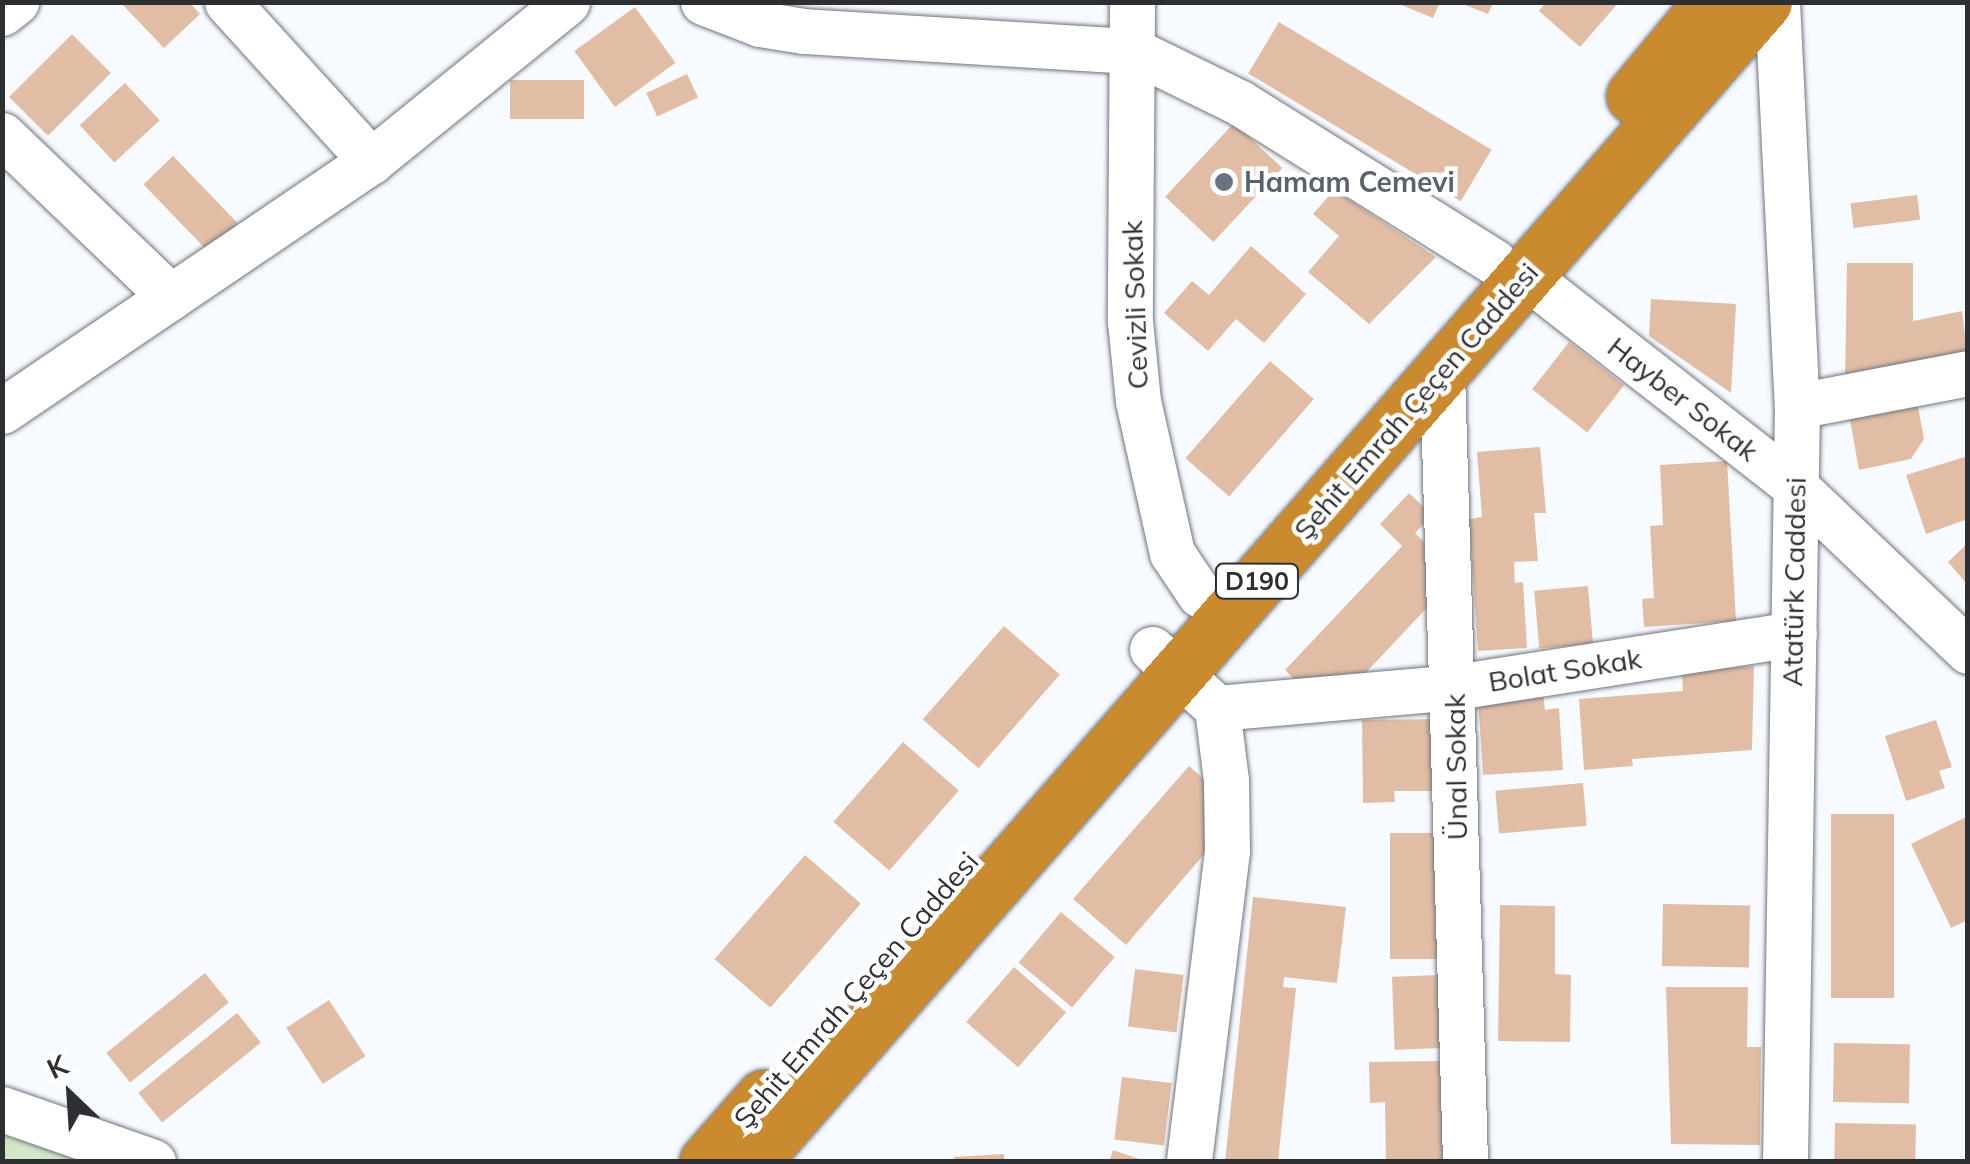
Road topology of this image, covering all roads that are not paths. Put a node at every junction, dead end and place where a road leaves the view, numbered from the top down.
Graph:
1 (16, 2) edge
2 (226, 2) edge
3 (567, 2) edge
4 (702, 2) edge
5 (1132, 2) edge
6 (1712, 2) edge
7 (1764, 2) edge
8 (1777, 2) edge
9 (2, 14) edge
10 (1134, 51) junction
11 (2, 134) edge
12 (371, 162) junction
13 (1510, 269) junction
14 (171, 297) junction
15 (1442, 372) junction
16 (1968, 373) edge
17 (1797, 406) junction
18 (2, 411) edge
19 (1796, 487) junction
20 (1200, 595) junction
21 (1794, 634) junction
22 (1968, 651) edge
23 (1164, 661) junction
24 (1455, 687) junction
25 (1217, 708) junction
26 (2, 1110) edge
27 (152, 1162) edge
28 (708, 1162) edge
29 (751, 1162) edge
30 (1189, 1162) edge
31 (1465, 1162) edge
32 (1785, 1162) edge

1 - 9 street
2 - 12 street
3 - 12 street
4 - 10 street
5 - 10 street, Cevizli Sokak
6 - 13 highway, Şehit Emrah Çeçen Caddesi / D190
7 - 13 highway, Şehit Emrah Çeçen Caddesi / D190
8 - 17 street, Atatürk Caddesi
10 - 13 street, Hayber Sokak
10 - 20 street, Cevizli Sokak
11 - 14 street
12 - 14 street
13 - 15 highway, Şehit Emrah Çeçen Caddesi / D190
13 - 19 street, Hayber Sokak
13 - 20 highway, Şehit Emrah Çeçen Caddesi / D190
14 - 18 street
15 - 23 highway, Şehit Emrah Çeçen Caddesi / D190
15 - 24 street, Ünal Sokak
16 - 17 street
17 - 19 street, Atatürk Caddesi
19 - 21 street, Atatürk Caddesi
19 - 22 street, Hayber Sokak
20 - 23 highway, Şehit Emrah Çeçen Caddesi / D190
21 - 24 street, Bolat Sokak
21 - 32 street, Atatürk Caddesi
23 - 25 street
23 - 28 highway, Şehit Emrah Çeçen Caddesi / D190
23 - 29 highway, Şehit Emrah Çeçen Caddesi / D190
24 - 25 street, Bolat Sokak
24 - 31 street, Ünal Sokak
25 - 30 street
26 - 27 street

